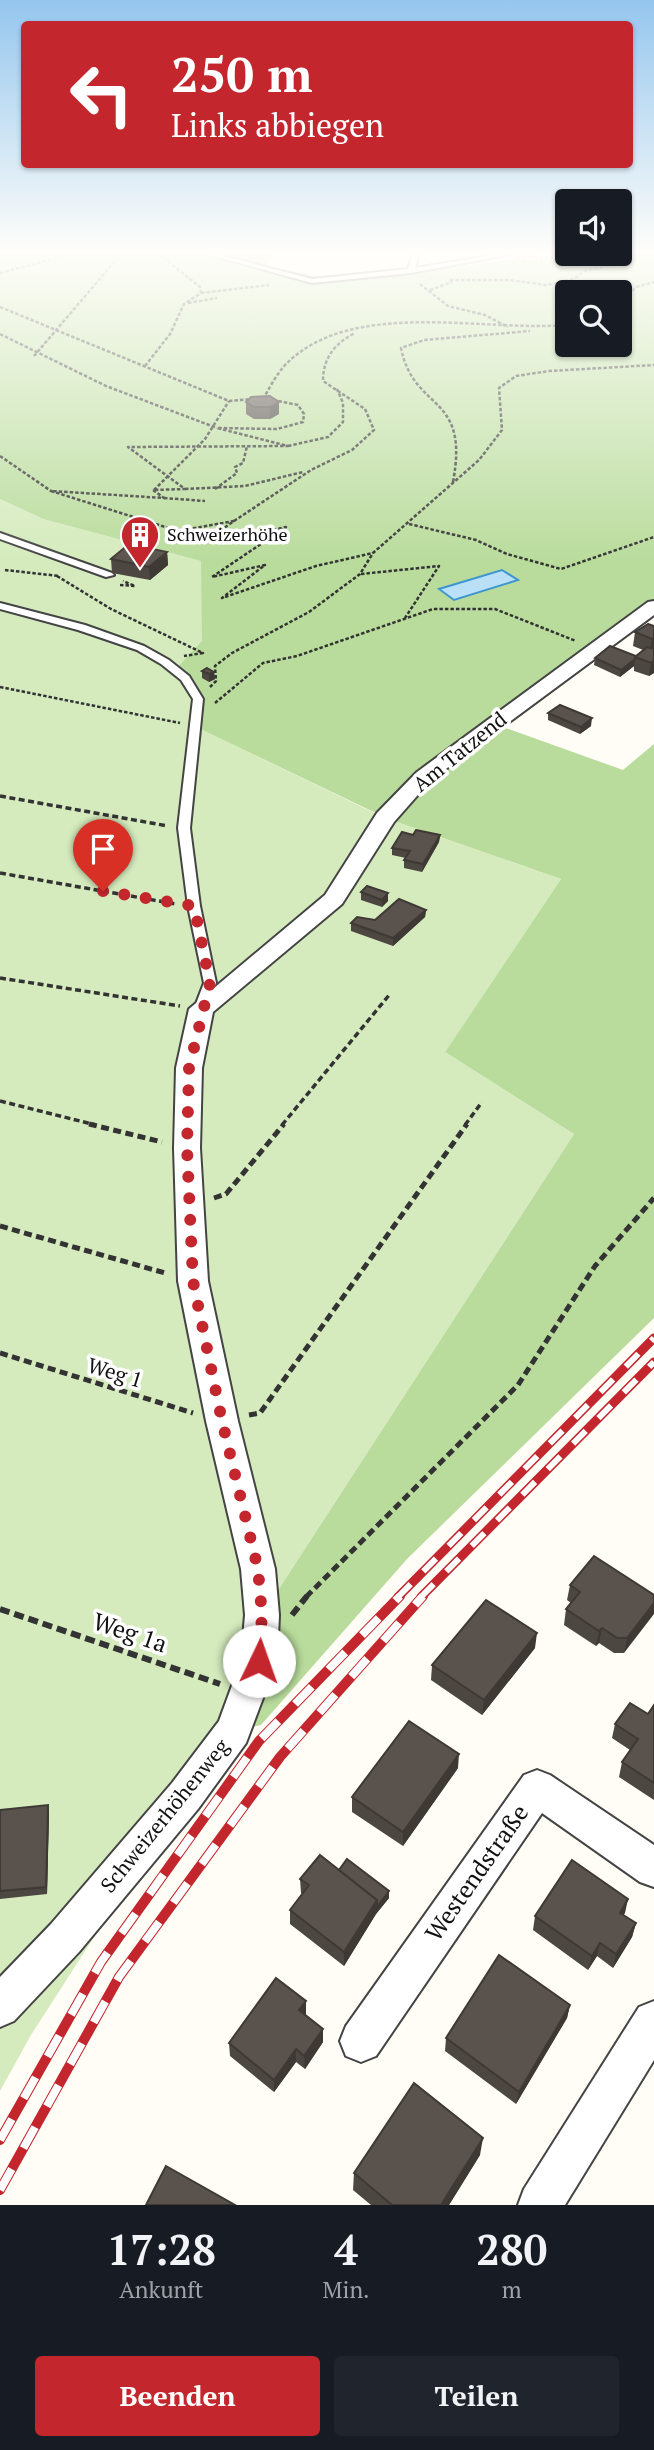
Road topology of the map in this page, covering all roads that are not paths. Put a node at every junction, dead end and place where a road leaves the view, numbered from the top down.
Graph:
1 (0, 536) edge
2 (109, 575) dead end
3 (0, 606) edge
4 (654, 606) edge
5 (201, 1009) junction
6 (654, 1868) edge
7 (0, 2007) edge
8 (654, 2022) edge
9 (361, 2041) dead end
10 (540, 2205) edge

1 - 2 lane
3 - 5 lane, Schweizerhöhenweg
4 - 5 street, Am Tatzend
5 - 7 street, Schweizerhöhenweg
6 - 9 street, Westendstraße
8 - 10 street

